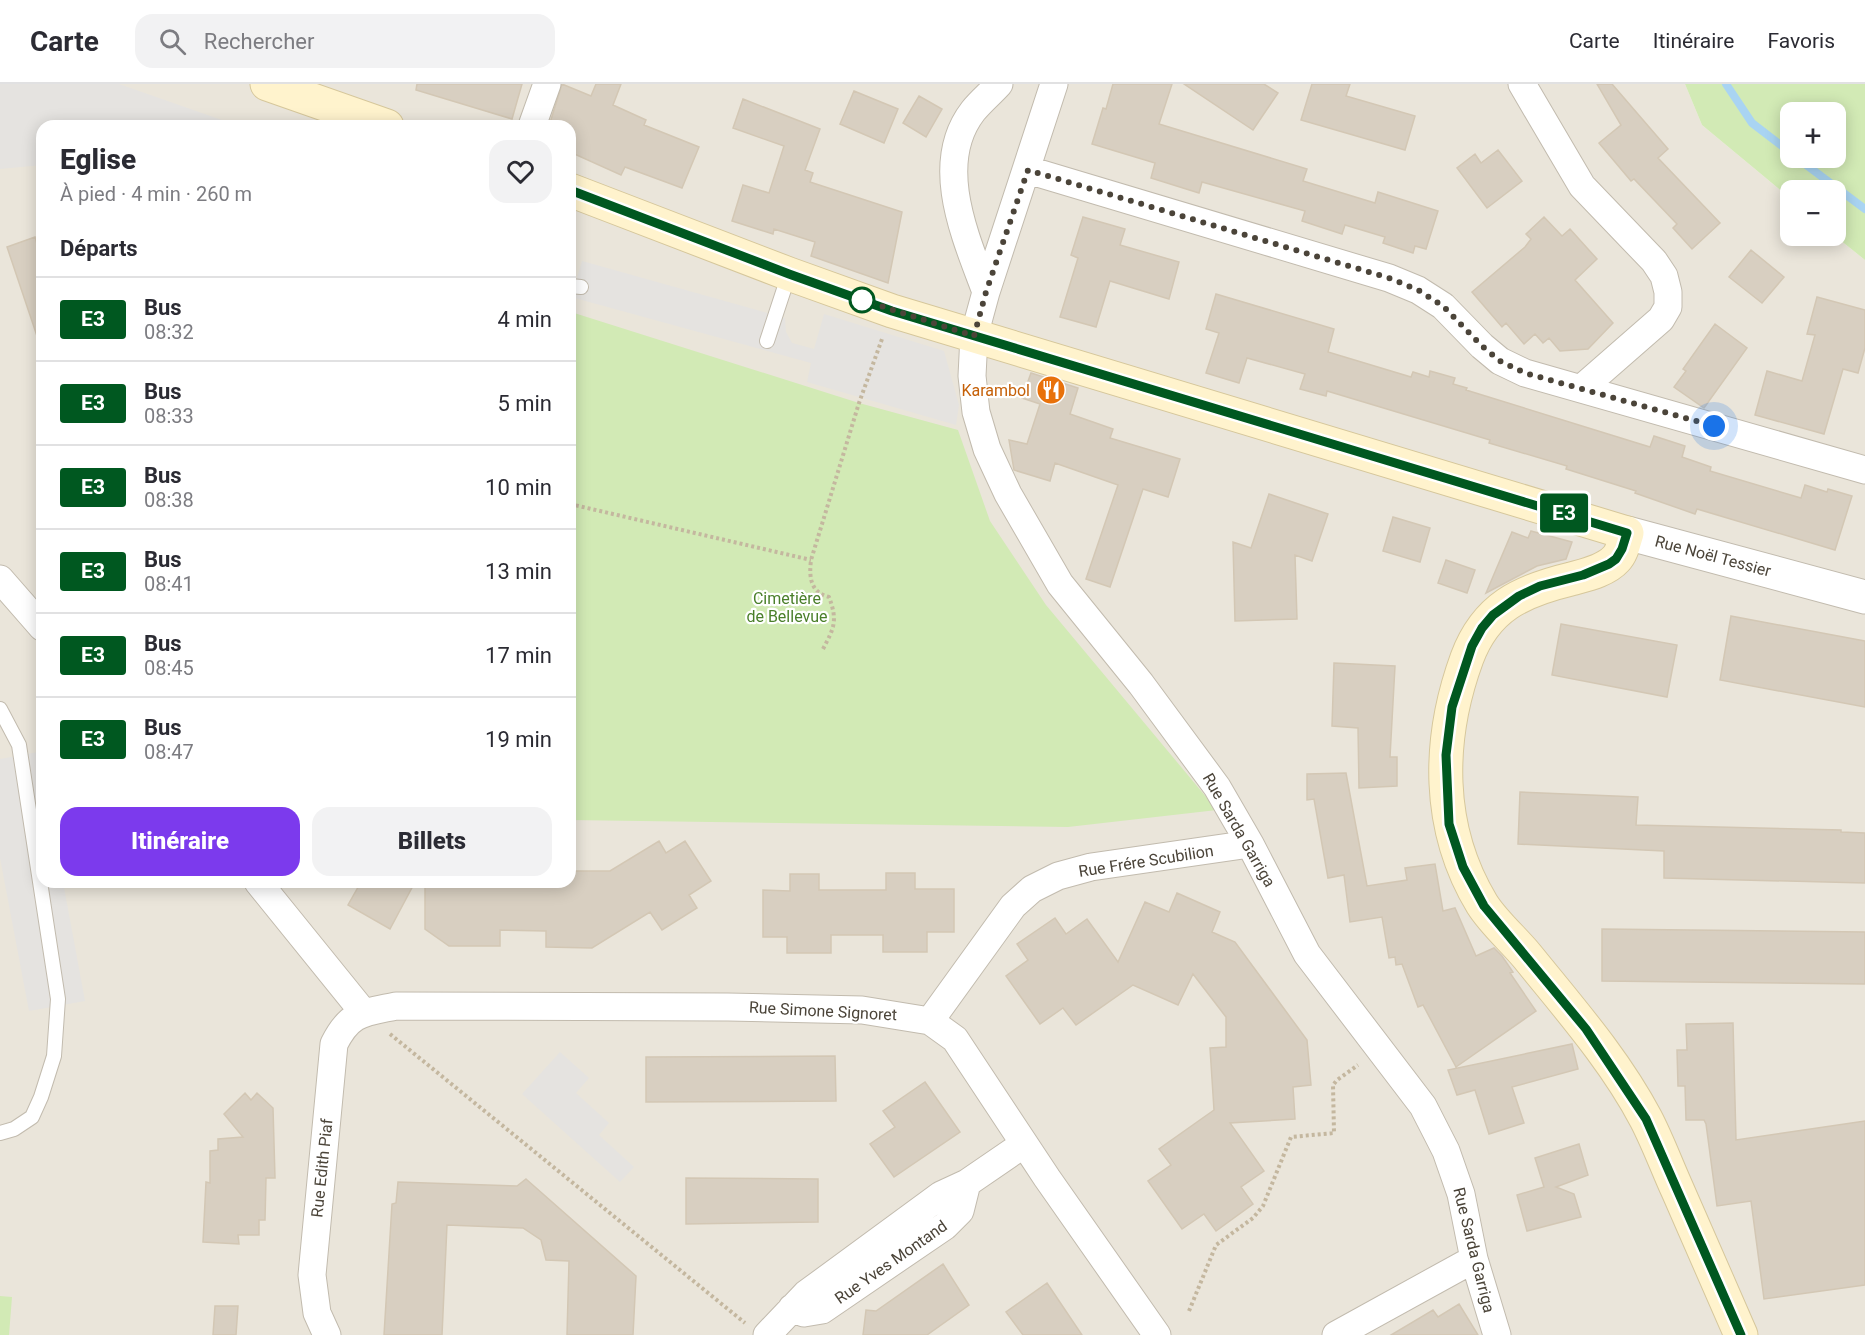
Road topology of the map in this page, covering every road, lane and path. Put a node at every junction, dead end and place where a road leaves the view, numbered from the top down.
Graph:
1 (267, 84) edge
2 (547, 84) edge
3 (999, 84) edge
4 (1054, 84) edge
5 (1522, 84) edge
6 (370, 120) edge
7 (534, 120) edge
8 (1028, 170) junction
9 (576, 192) edge
10 (789, 274) junction
11 (986, 292) junction
12 (892, 311) junction
13 (974, 336) junction
14 (767, 341) dead end
15 (1582, 388) junction
16 (1865, 470) edge
17 (576, 505) edge
18 (1627, 533) junction
19 (811, 560) junction
20 (0, 579) edge
21 (1865, 597) edge
22 (36, 620) edge
23 (823, 649) dead end
24 (0, 709) edge
25 (1251, 844) junction
26 (36, 856) edge
27 (41, 888) edge
28 (263, 888) edge
29 (364, 1013) junction
30 (930, 1020) junction
31 (1381, 1050) junction
32 (0, 1133) edge
33 (1024, 1144) junction
34 (1474, 1259) junction
35 (1189, 1311) dead end
36 (759, 1331) edge
37 (327, 1335) edge
38 (1157, 1335) edge
39 (1336, 1335) edge
40 (1497, 1335) edge
41 (1741, 1335) edge

1 - 6 main road
2 - 7 street
3 - 11 street
4 - 8 street, Rue Sarda Garriga
5 - 15 street
8 - 11 street, Rue Sarda Garriga
8 - 15 street
9 - 10 main road, Rue Noël Tessier
10 - 12 main road, Rue Noël Tessier
10 - 14 lane
11 - 13 street, Rue Sarda Garriga
12 - 13 main road, Rue Noël Tessier
12 - 19 path
13 - 18 main road, Rue Noël Tessier
13 - 25 street, Rue Sarda Garriga
15 - 16 street
17 - 19 path
18 - 21 street, Rue Noël Tessier
18 - 41 main road
19 - 23 path
20 - 22 street
24 - 26 lane
25 - 30 street, Rue Frére Scubilion
25 - 31 street, Rue Sarda Garriga
27 - 32 lane
28 - 29 street
29 - 30 street, Rue Simone Signoret
29 - 36 path
29 - 37 street, Rue Edith Piaf
30 - 33 street, Rue Simone Signoret
31 - 34 street, Rue Sarda Garriga
31 - 35 path
33 - 36 street, Rue Yves Montand
33 - 38 street, Rue Simone Signoret
34 - 39 street
34 - 40 street, Rue Sarda Garriga

